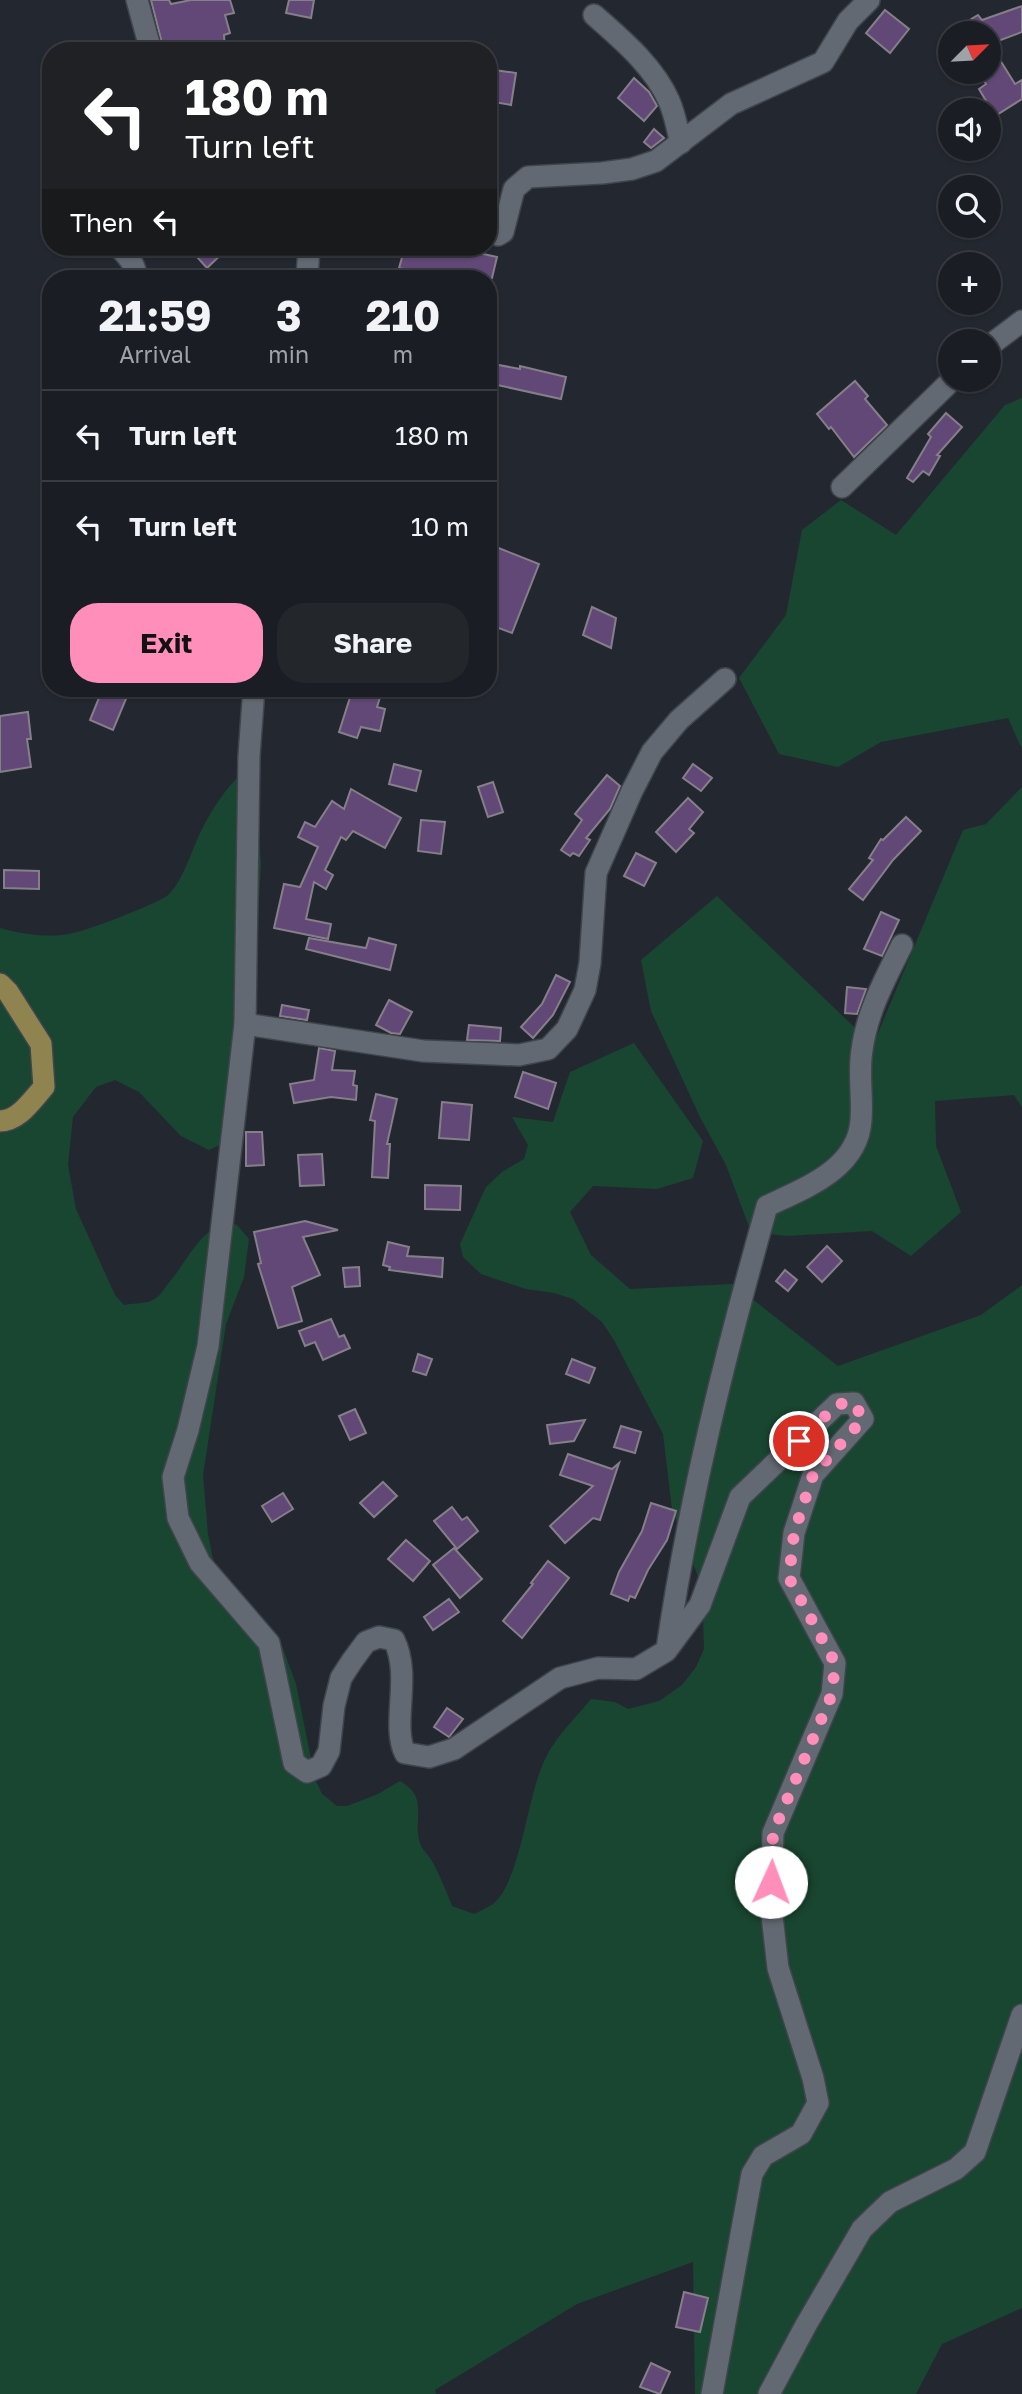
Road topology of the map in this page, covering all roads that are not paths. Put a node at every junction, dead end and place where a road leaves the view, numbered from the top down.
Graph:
1 (137, 0) edge
2 (869, 0) edge
3 (594, 15) dead end
4 (149, 42) edge
5 (681, 143) junction
6 (497, 234) edge
7 (1022, 321) edge
8 (1001, 337) edge
9 (940, 392) edge
10 (842, 487) dead end
11 (725, 679) dead end
12 (253, 697) edge
13 (902, 945) dead end
14 (0, 984) edge
15 (245, 1024) junction
16 (0, 1121) edge
17 (666, 1651) junction
18 (1022, 2015) edge
19 (712, 2394) edge
20 (769, 2394) edge

1 - 4 street
2 - 5 street
3 - 5 street
5 - 6 street
7 - 8 street
9 - 10 street
11 - 15 street
12 - 15 street
13 - 17 street
14 - 16 main road
15 - 17 street
17 - 19 street
18 - 20 street

